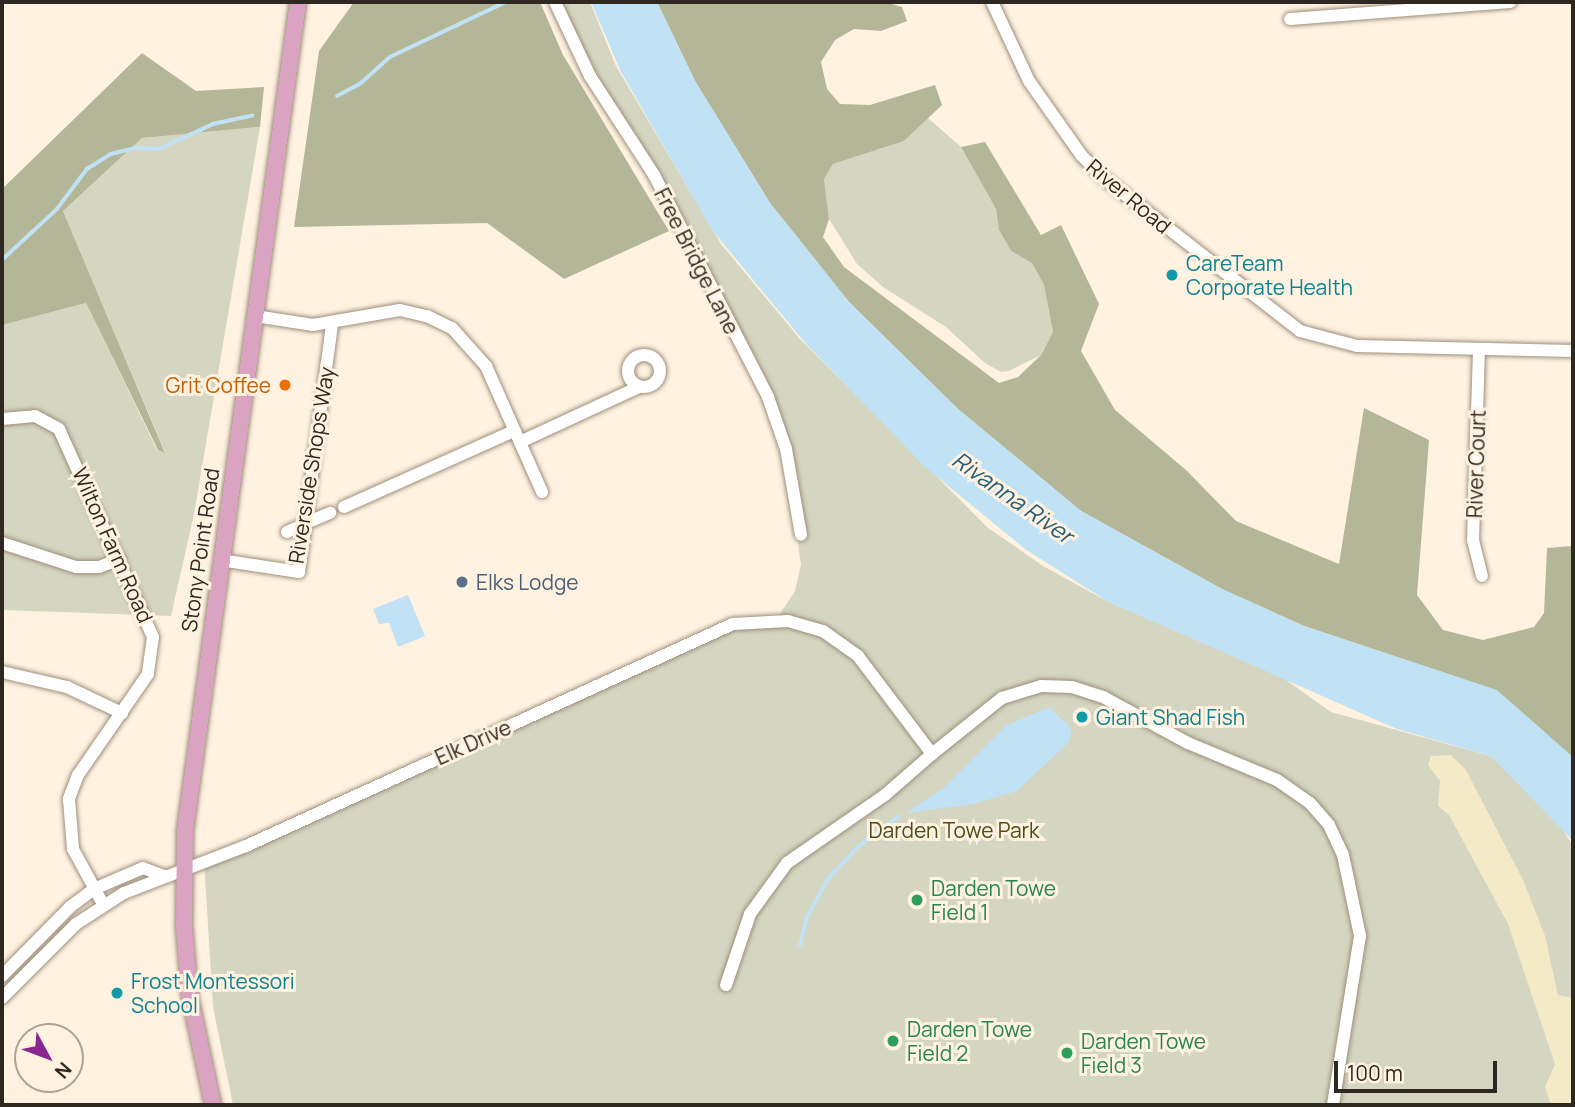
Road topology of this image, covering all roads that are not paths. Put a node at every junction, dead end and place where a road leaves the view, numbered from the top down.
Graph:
1 (298, 2) edge
2 (555, 2) edge
3 (992, 2) edge
4 (1510, 2) edge
5 (1290, 19) dead end
6 (255, 316) junction
7 (332, 324) junction
8 (1479, 350) junction
9 (1573, 351) edge
10 (639, 387) dead end
11 (2, 419) edge
12 (517, 437) junction
13 (542, 492) dead end
14 (344, 507) dead end
15 (330, 513) dead end
16 (311, 521) dead end
17 (801, 535) dead end
18 (2, 543) edge
19 (120, 559) junction
20 (219, 560) junction
21 (1482, 576) dead end
22 (2, 672) edge
23 (122, 713) junction
24 (932, 754) junction
25 (183, 868) junction
26 (164, 876) junction
27 (94, 889) junction
28 (103, 904) junction
29 (2, 976) edge
30 (726, 985) dead end
31 (2, 998) edge
32 (213, 1105) edge
33 (1333, 1105) edge

1 - 6 main road, Stony Point Road
2 - 17 street, Free Bridge Lane
3 - 8 street, River Road
4 - 5 street
6 - 7 street
6 - 20 main road, Stony Point Road
7 - 12 street
7 - 20 street, Riverside Shops Way
8 - 9 street, River Road
8 - 21 street, River Court
10 - 12 street
11 - 19 street, Wilton Farm Road
12 - 13 street
12 - 14 street
15 - 16 street
18 - 19 street
19 - 23 street, Wilton Farm Road
20 - 25 main road, Stony Point Road
22 - 23 street
23 - 27 street, Wilton Farm Road
24 - 25 street, Elk Drive
24 - 30 street
24 - 33 street
25 - 26 street, Elk Drive
25 - 32 main road, Stony Point Road
26 - 27 street
26 - 28 street, Elk Drive
27 - 28 street, Wilton Farm Road
27 - 29 street
28 - 31 street, Elk Drive

